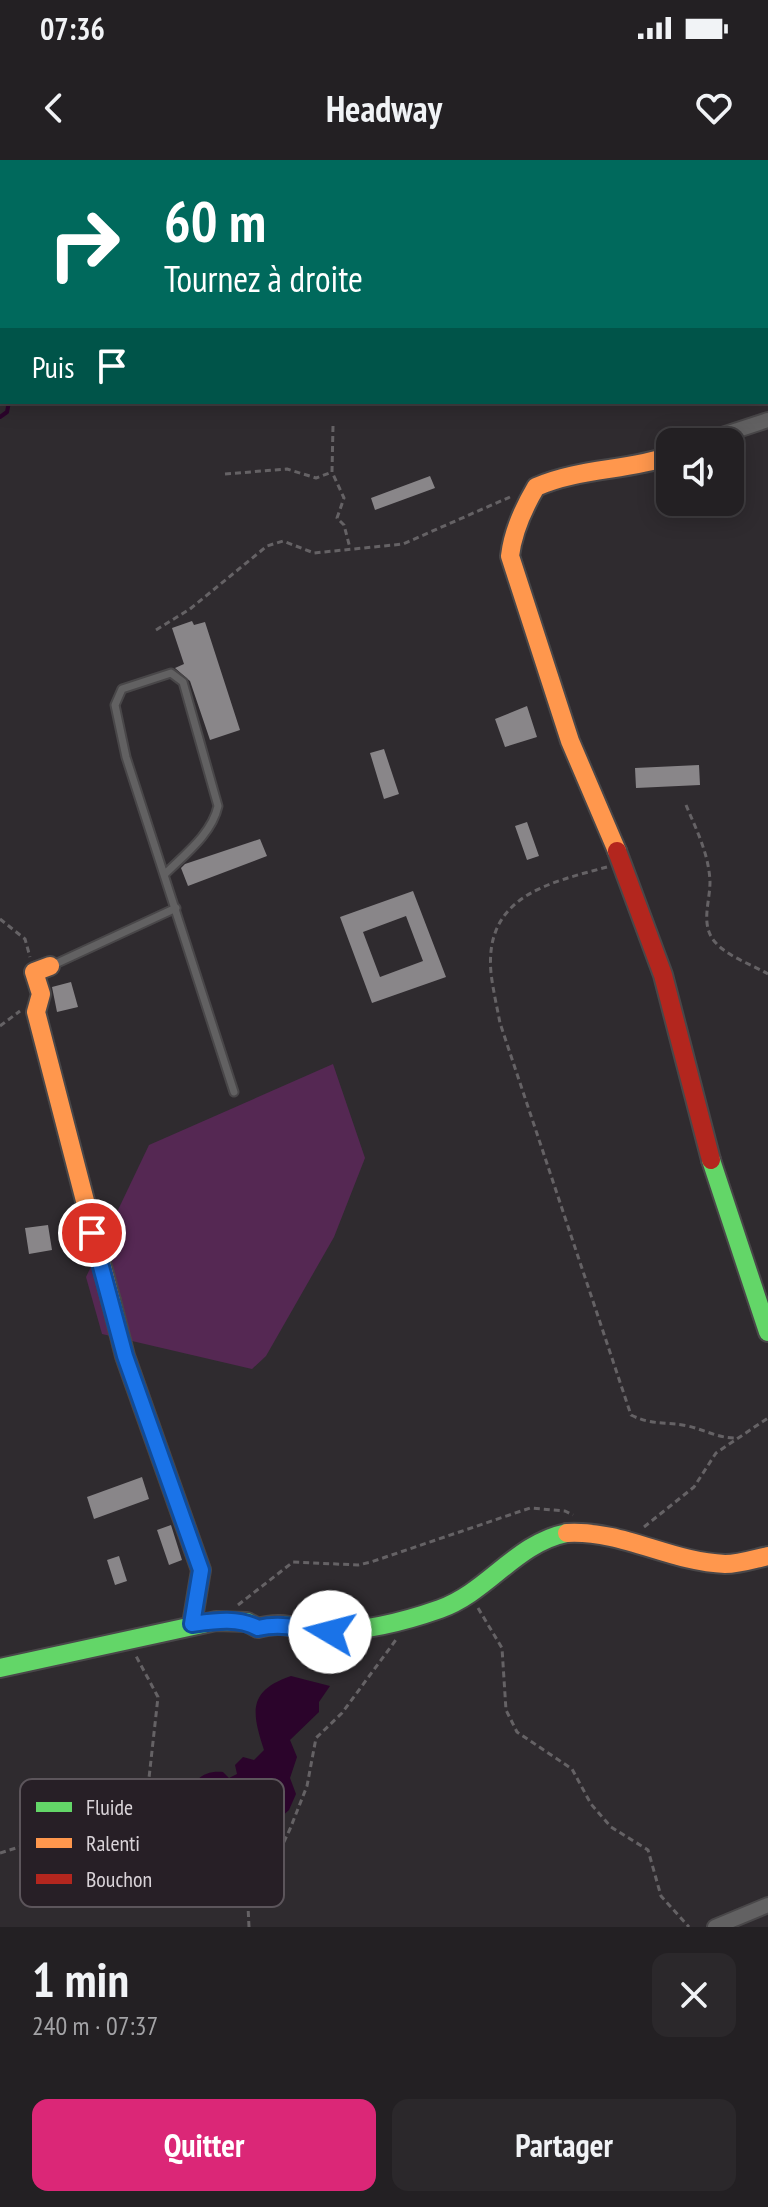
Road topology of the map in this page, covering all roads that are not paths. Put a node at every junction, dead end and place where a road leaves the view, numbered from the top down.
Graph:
1 (768, 420) edge
2 (744, 428) edge
3 (656, 460) edge
4 (165, 874) junction
5 (176, 908) junction
6 (42, 969) joint
7 (234, 1092) dead end
8 (768, 1332) edge
9 (768, 1556) edge
10 (192, 1624) junction
11 (0, 1668) edge
12 (768, 1905) edge
13 (715, 1927) edge

1 - 2 street
3 - 8 street
4 - 4 lane
4 - 5 lane
5 - 6 lane
5 - 7 lane
6 - 10 street
9 - 10 street
10 - 11 street
12 - 13 street

